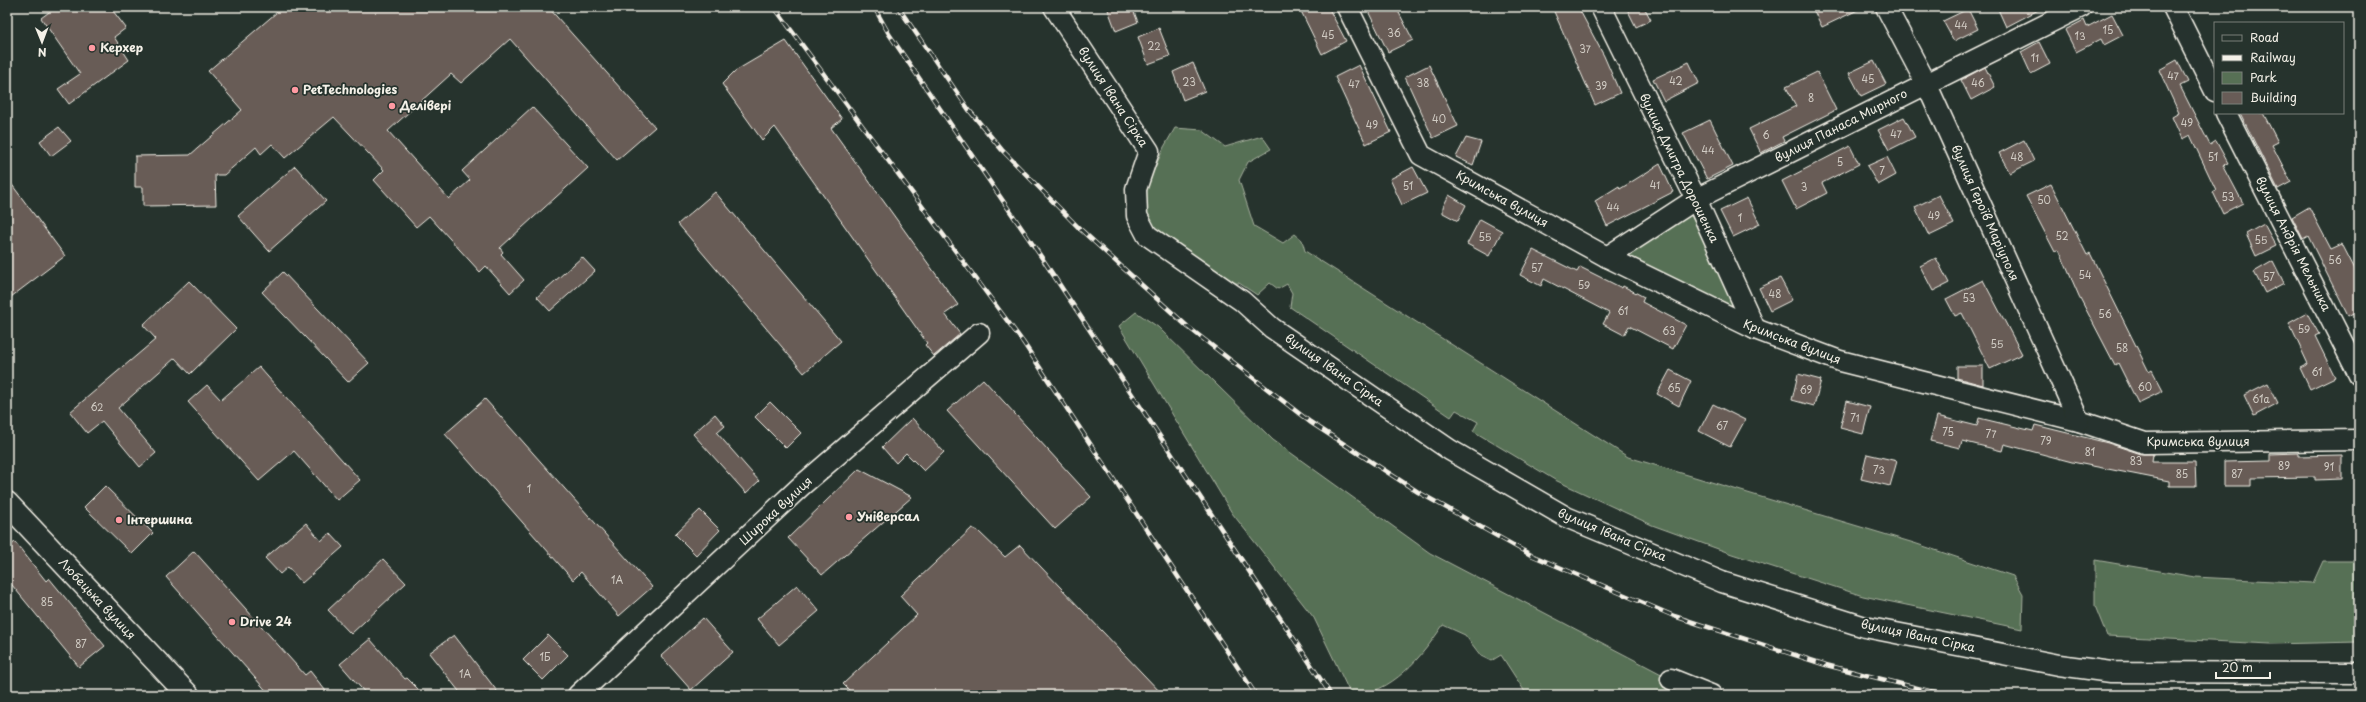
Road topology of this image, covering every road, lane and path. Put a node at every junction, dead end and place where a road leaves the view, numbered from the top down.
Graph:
1 (1054, 7) edge
2 (1346, 7) edge
3 (1601, 7) edge
4 (1886, 7) edge
5 (2081, 7) edge
6 (2173, 7) edge
7 (1926, 83) junction
8 (2214, 89) edge
9 (2227, 114) edge
10 (1696, 200) junction
11 (1607, 257) junction
12 (1755, 330) junction
13 (979, 333) dead end
14 (2359, 375) edge
15 (2079, 421) junction
16 (2359, 440) edge
17 (7, 503) edge
18 (2359, 673) edge
19 (1671, 679) dead end
20 (188, 695) edge
21 (578, 695) edge
22 (1711, 695) edge

1 - 18 street, вулиця Івана Сірка
2 - 11 street, Кримська вулиця
3 - 10 street, вулиця Дмитра Дорошенка
4 - 7 street, вулиця Героїв Маріуполя
5 - 7 street, вулиця Панаса Мирного
6 - 8 street
7 - 10 street, вулиця Панаса Мирного
7 - 15 street, вулиця Героїв Маріуполя
9 - 14 street, вулиця Андрія Мельника
10 - 11 street, вулиця Панаса Мирного
10 - 12 street, вулиця Дмитра Дорошенка
11 - 12 street, Кримська вулиця
12 - 15 street, Кримська вулиця
13 - 21 street, Широка вулиця
15 - 16 street, Кримська вулиця
17 - 20 main road, Любецька вулиця
19 - 22 street

